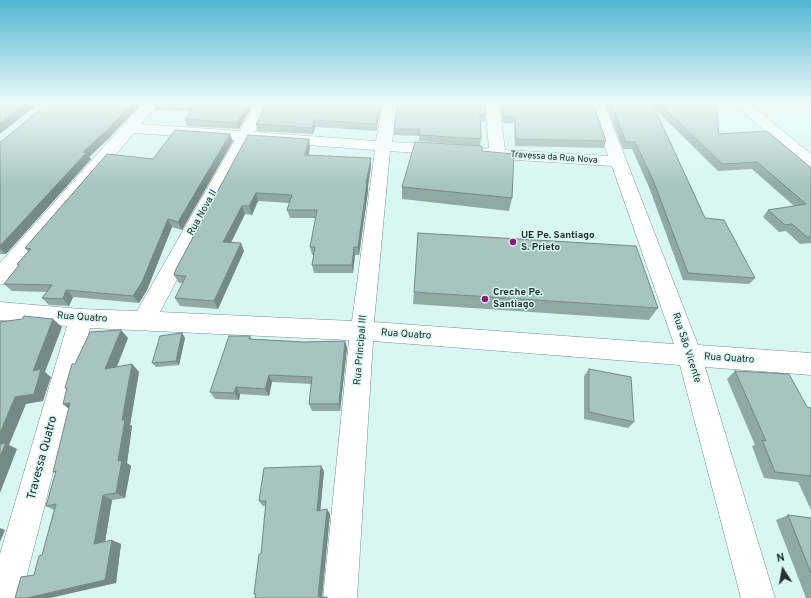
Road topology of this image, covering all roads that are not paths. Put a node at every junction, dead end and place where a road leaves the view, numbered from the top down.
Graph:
1 (128, 131) edge
2 (173, 131) edge
3 (249, 131) edge
4 (385, 131) edge
5 (495, 131) edge
6 (607, 131) edge
7 (774, 131) edge
8 (246, 136) junction
9 (383, 146) junction
10 (498, 154) junction
11 (619, 162) junction
12 (811, 162) edge
13 (0, 277) edge
14 (0, 311) edge
15 (81, 318) junction
16 (143, 322) junction
17 (362, 332) junction
18 (690, 356) junction
19 (811, 364) edge
20 (4, 598) edge
21 (340, 598) edge
22 (758, 598) edge

1 - 13 street
2 - 8 street, Travessa da Rua Nova
3 - 8 street, Rua Nova II
4 - 9 street, Rua Principal III
5 - 10 street
6 - 11 street, Rua São Vicente
7 - 12 street
8 - 9 street, Travessa da Rua Nova
8 - 16 street, Rua Nova II
9 - 10 street, Travessa da Rua Nova
9 - 17 street, Rua Principal III
10 - 11 street, Travessa da Rua Nova
11 - 18 street, Rua São Vicente
14 - 15 street, Rua Quatro
15 - 16 street, Rua Quatro
15 - 20 street, Travessa Quatro
16 - 17 street, Rua Quatro
17 - 18 street, Rua Quatro
17 - 21 street, Rua Principal III
18 - 19 street, Rua Quatro
18 - 22 street, Rua São Vicente

